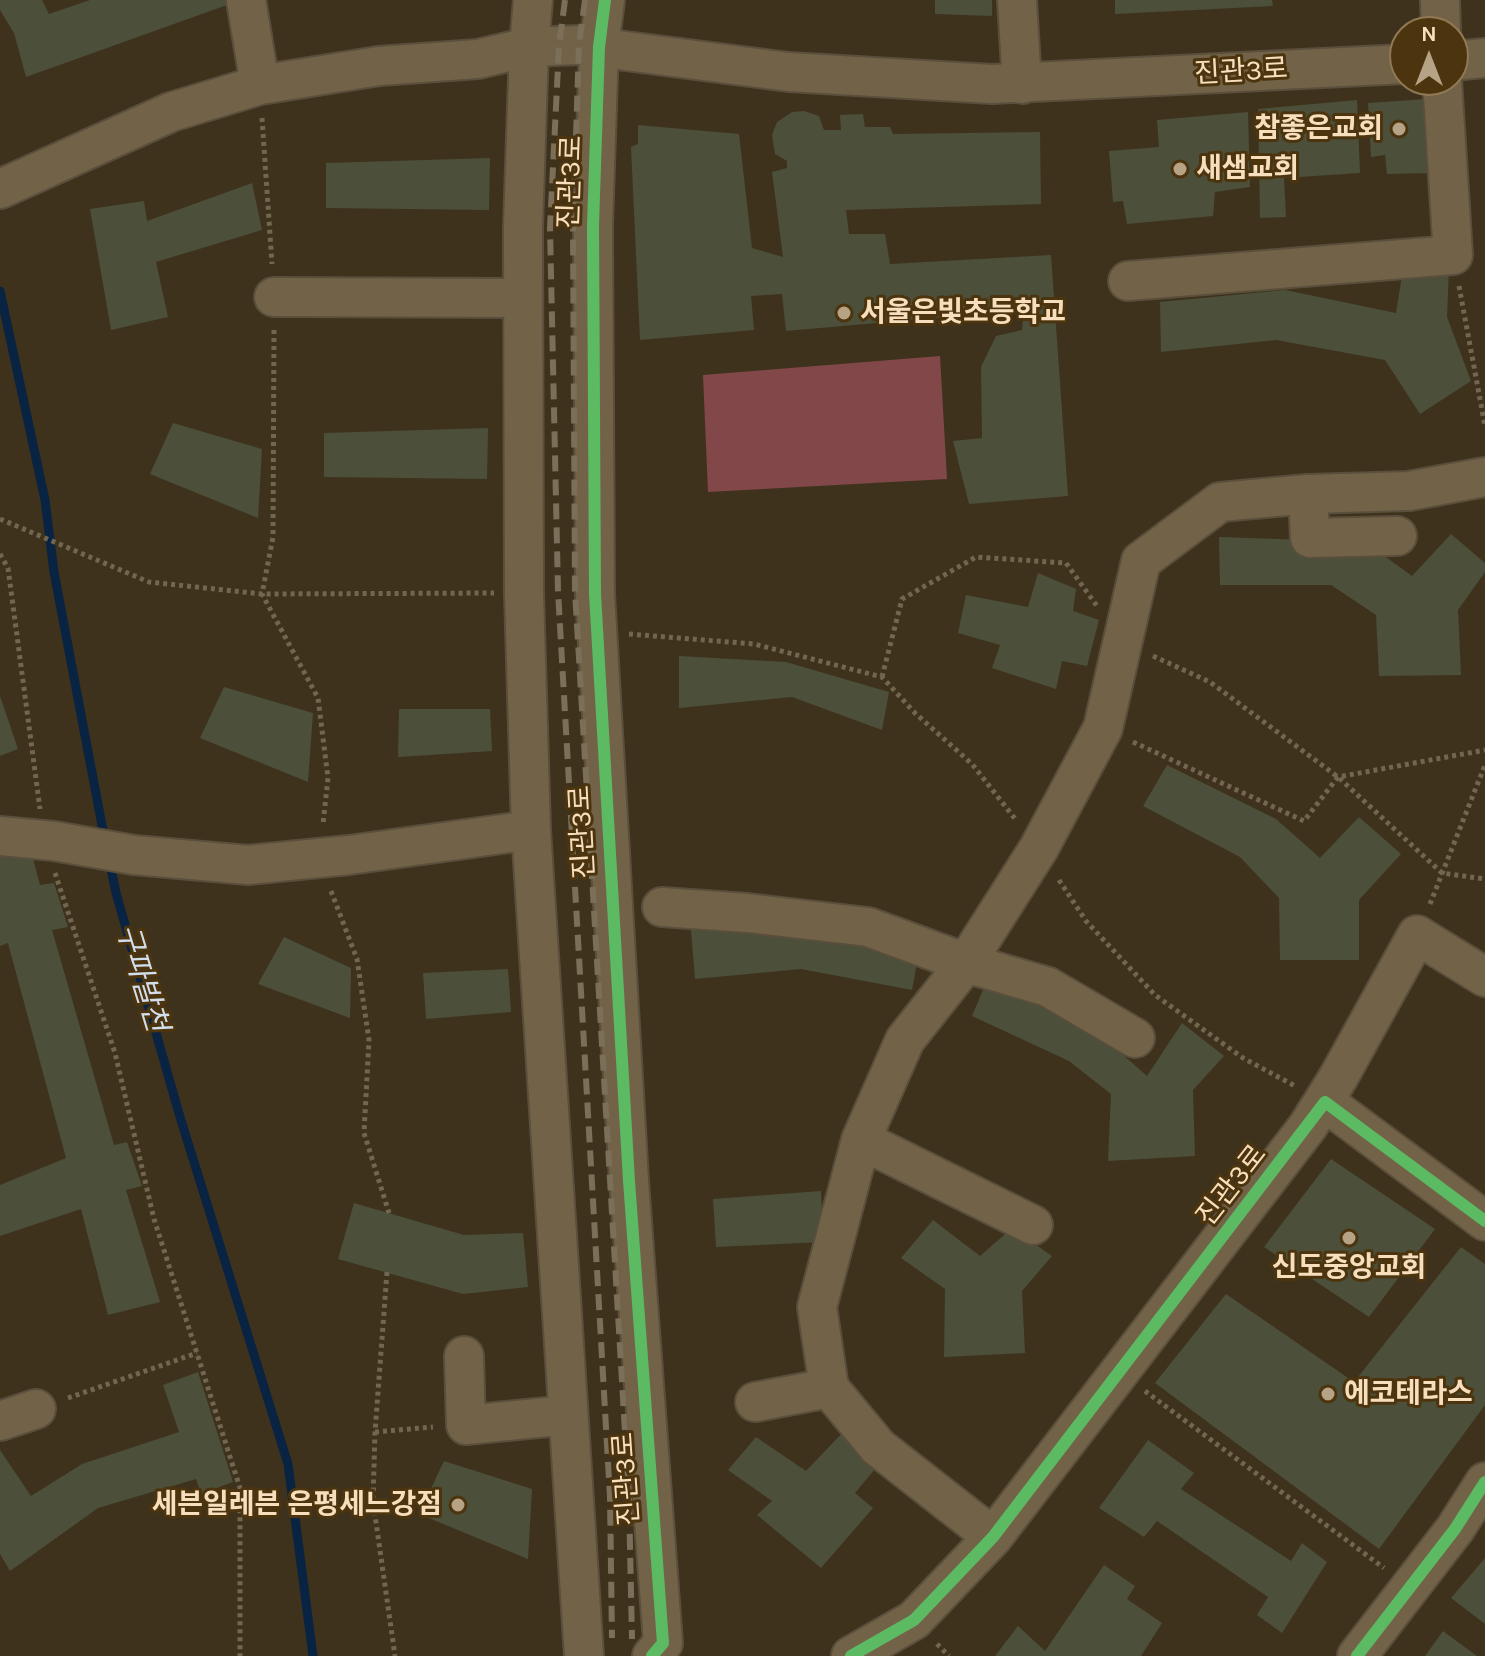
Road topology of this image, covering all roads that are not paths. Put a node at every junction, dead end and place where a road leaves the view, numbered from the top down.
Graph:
1 (246, 0) edge
2 (533, 0) edge
3 (605, 0) edge
4 (1017, 0) edge
5 (529, 47) junction
6 (599, 47) junction
7 (1389, 65) edge
8 (1022, 84) junction
9 (260, 85) junction
10 (1443, 96) edge
11 (0, 189) edge
12 (1128, 281) dead end
13 (274, 297) road end
14 (523, 298) junction
15 (1485, 477) edge
16 (1308, 494) junction
17 (1397, 536) dead end
18 (531, 830) junction
19 (0, 836) edge
20 (662, 907) dead end
21 (966, 963) junction
22 (1485, 977) edge
23 (1135, 1038) dead end
24 (1315, 1096) junction
25 (861, 1140) junction
26 (1485, 1221) edge
27 (1033, 1225) dead end
28 (464, 1356) dead end
29 (829, 1388) junction
30 (755, 1402) dead end
31 (36, 1409) road end
32 (568, 1415) junction
33 (0, 1421) edge
34 (1485, 1482) edge
35 (993, 1537) junction
36 (584, 1656) edge
37 (652, 1656) edge
38 (851, 1656) edge
39 (1357, 1656) edge

1 - 9 street
2 - 5 street, 진관3로
3 - 6 street, 진관3로
4 - 8 street
5 - 6 street, 진관3로
5 - 9 street
5 - 14 street, 진관3로
6 - 8 street, 진관3로
6 - 37 street, 진관3로
7 - 8 street, 진관3로
9 - 11 street
10 - 12 street
13 - 14 street
14 - 18 street, 진관3로
15 - 16 street
16 - 17 street
16 - 21 street
18 - 19 street
18 - 32 street, 진관3로
20 - 21 street
21 - 23 street
21 - 25 street
22 - 24 street, 진관3로
24 - 26 street
24 - 35 street, 진관3로
25 - 27 street
25 - 29 street
28 - 32 street
29 - 30 street
29 - 35 street
31 - 33 street
32 - 36 street, 진관3로
34 - 39 street
35 - 38 street, 진관3로

